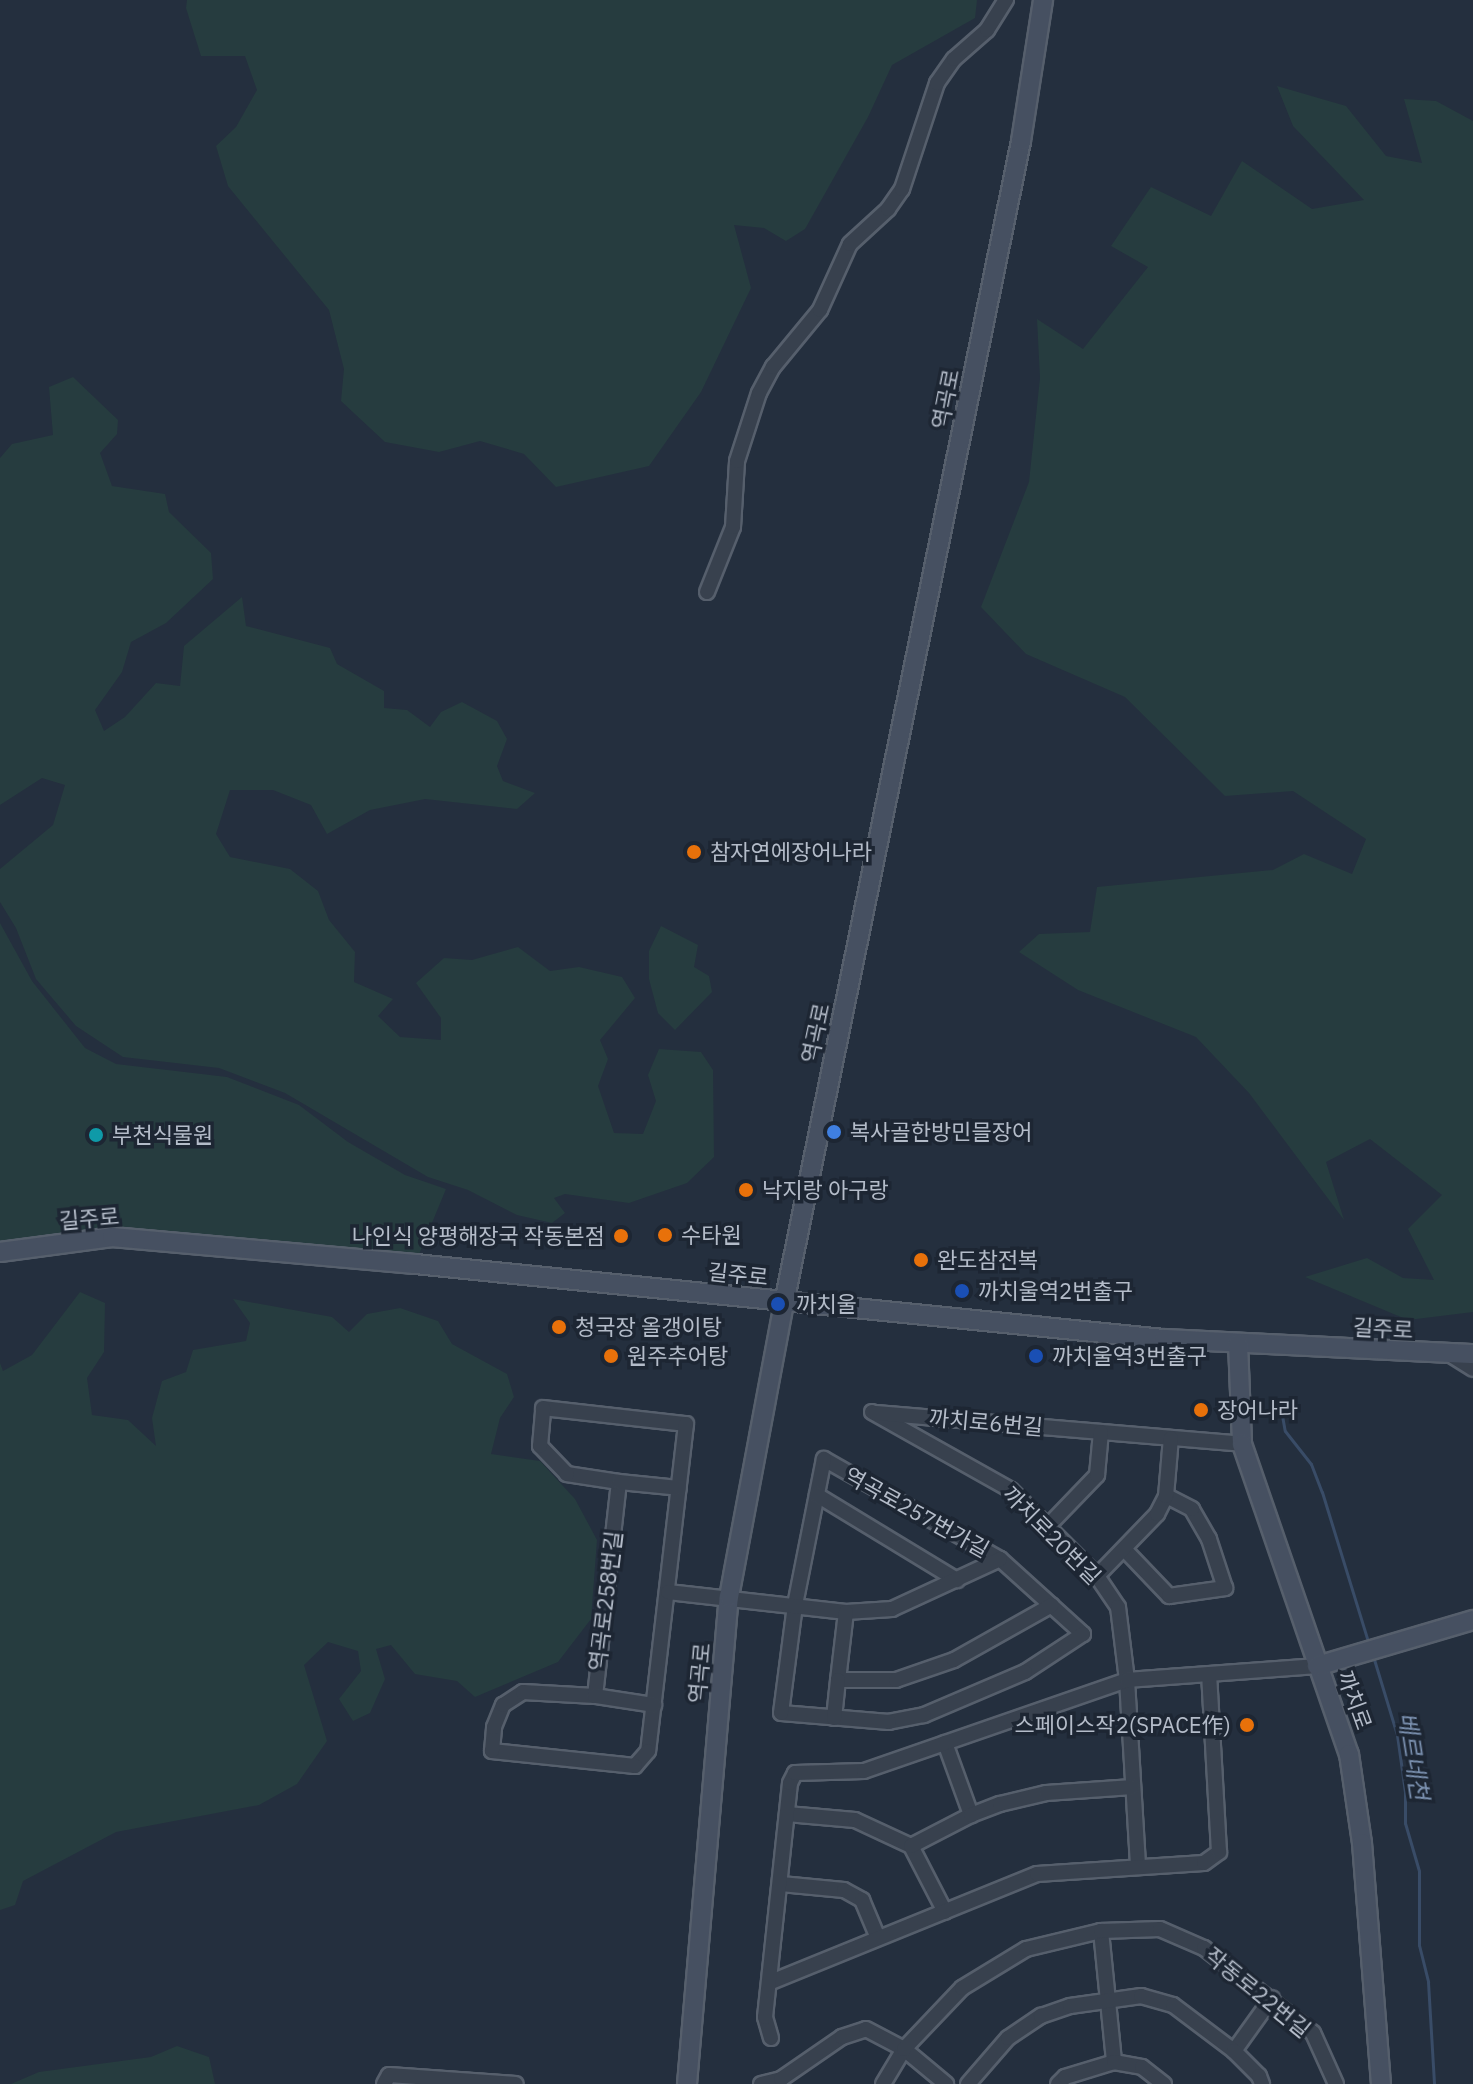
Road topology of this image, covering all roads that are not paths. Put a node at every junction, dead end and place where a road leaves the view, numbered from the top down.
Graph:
1 (1006, 0) edge
2 (1043, 0) edge
3 (707, 592) dead end
4 (0, 1252) edge
5 (784, 1303) junction
6 (1238, 1343) junction
7 (1473, 1354) edge
8 (1451, 1355) junction
9 (1473, 1369) edge
10 (872, 1412) joint
11 (1101, 1432) junction
12 (1171, 1438) junction
13 (1242, 1444) junction
14 (619, 1482) junction
15 (679, 1488) junction
16 (817, 1495) junction
17 (1166, 1496) junction
18 (1048, 1526) junction
19 (1125, 1550) junction
20 (1000, 1559) junction
21 (1097, 1576) junction
22 (957, 1580) junction
23 (668, 1592) junction
24 (729, 1597) junction
25 (795, 1605) junction
26 (1052, 1605) junction
27 (846, 1612) junction
28 (1473, 1620) edge
29 (1317, 1666) junction
30 (1209, 1674) junction
31 (838, 1680) junction
32 (1127, 1680) junction
33 (595, 1696) junction
34 (654, 1705) junction
35 (834, 1718) junction
36 (945, 1743) junction
37 (1133, 1787) junction
38 (787, 1814) junction
39 (971, 1815) junction
40 (911, 1846) junction
41 (1138, 1867) junction
42 (781, 1884) junction
43 (945, 1912) junction
44 (1101, 1931) junction
45 (878, 1938) junction
46 (771, 1982) junction
47 (1272, 1998) junction
48 (1108, 1999) junction
49 (771, 2038) dead end
50 (904, 2049) junction
51 (1234, 2051) junction
52 (1114, 2062) junction
53 (386, 2080) edge
54 (1254, 2080) edge
55 (516, 2084) edge
56 (687, 2084) edge
57 (761, 2084) edge
58 (883, 2084) edge
59 (946, 2084) edge
60 (968, 2084) edge
61 (1058, 2084) edge
62 (1164, 2084) edge
63 (1336, 2084) edge
64 (1381, 2084) edge

1 - 3 street
2 - 5 street, 역곡로
4 - 5 street, 길주로
5 - 6 street, 길주로
5 - 24 street, 역곡로
6 - 8 street, 길주로
6 - 13 street, 까치로
7 - 8 street, 길주로
8 - 9 street
10 - 11 street, 까치로6번길
10 - 18 street, 까치로20번길
11 - 12 street, 까치로6번길
11 - 18 street
12 - 13 street, 까치로6번길
12 - 17 street
13 - 29 street, 까치로
14 - 15 street
14 - 15 street, 역곡로258번길
14 - 33 street, 역곡로258번길
15 - 23 street, 역곡로258번길
16 - 20 street, 역곡로257번가길
16 - 22 street
16 - 25 street, 역곡로257번가길
17 - 19 street
17 - 19 street
18 - 21 street, 까치로20번길
19 - 21 street
20 - 22 street
20 - 26 street, 역곡로257번가길
21 - 32 street, 까치로20번길
22 - 27 street
23 - 24 street
23 - 34 street, 역곡로258번길
24 - 25 street
24 - 56 street, 역곡로
25 - 27 street
25 - 35 street, 역곡로257번가길
26 - 31 street
26 - 35 street, 역곡로257번가길
27 - 31 street
28 - 29 street
29 - 30 street
29 - 64 street, 까치로
30 - 32 street
30 - 41 street
31 - 35 street
32 - 36 street
32 - 37 street, 까치로20번길
33 - 34 street
33 - 34 street, 역곡로258번길
36 - 38 street
36 - 39 street
37 - 39 street
37 - 41 street, 까치로20번길
38 - 40 street
38 - 42 street
39 - 40 street
40 - 43 street
41 - 43 street
42 - 45 street
42 - 46 street
43 - 45 street
44 - 47 street, 작동로22번길
44 - 48 street
44 - 50 street, 작동로22번길
45 - 46 street
46 - 49 street
47 - 51 street
47 - 63 street, 작동로22번길
48 - 51 street
48 - 52 street
48 - 60 street
50 - 57 street
50 - 58 street, 작동로22번길
50 - 59 street
51 - 54 street
52 - 61 street
52 - 62 street
53 - 55 street

